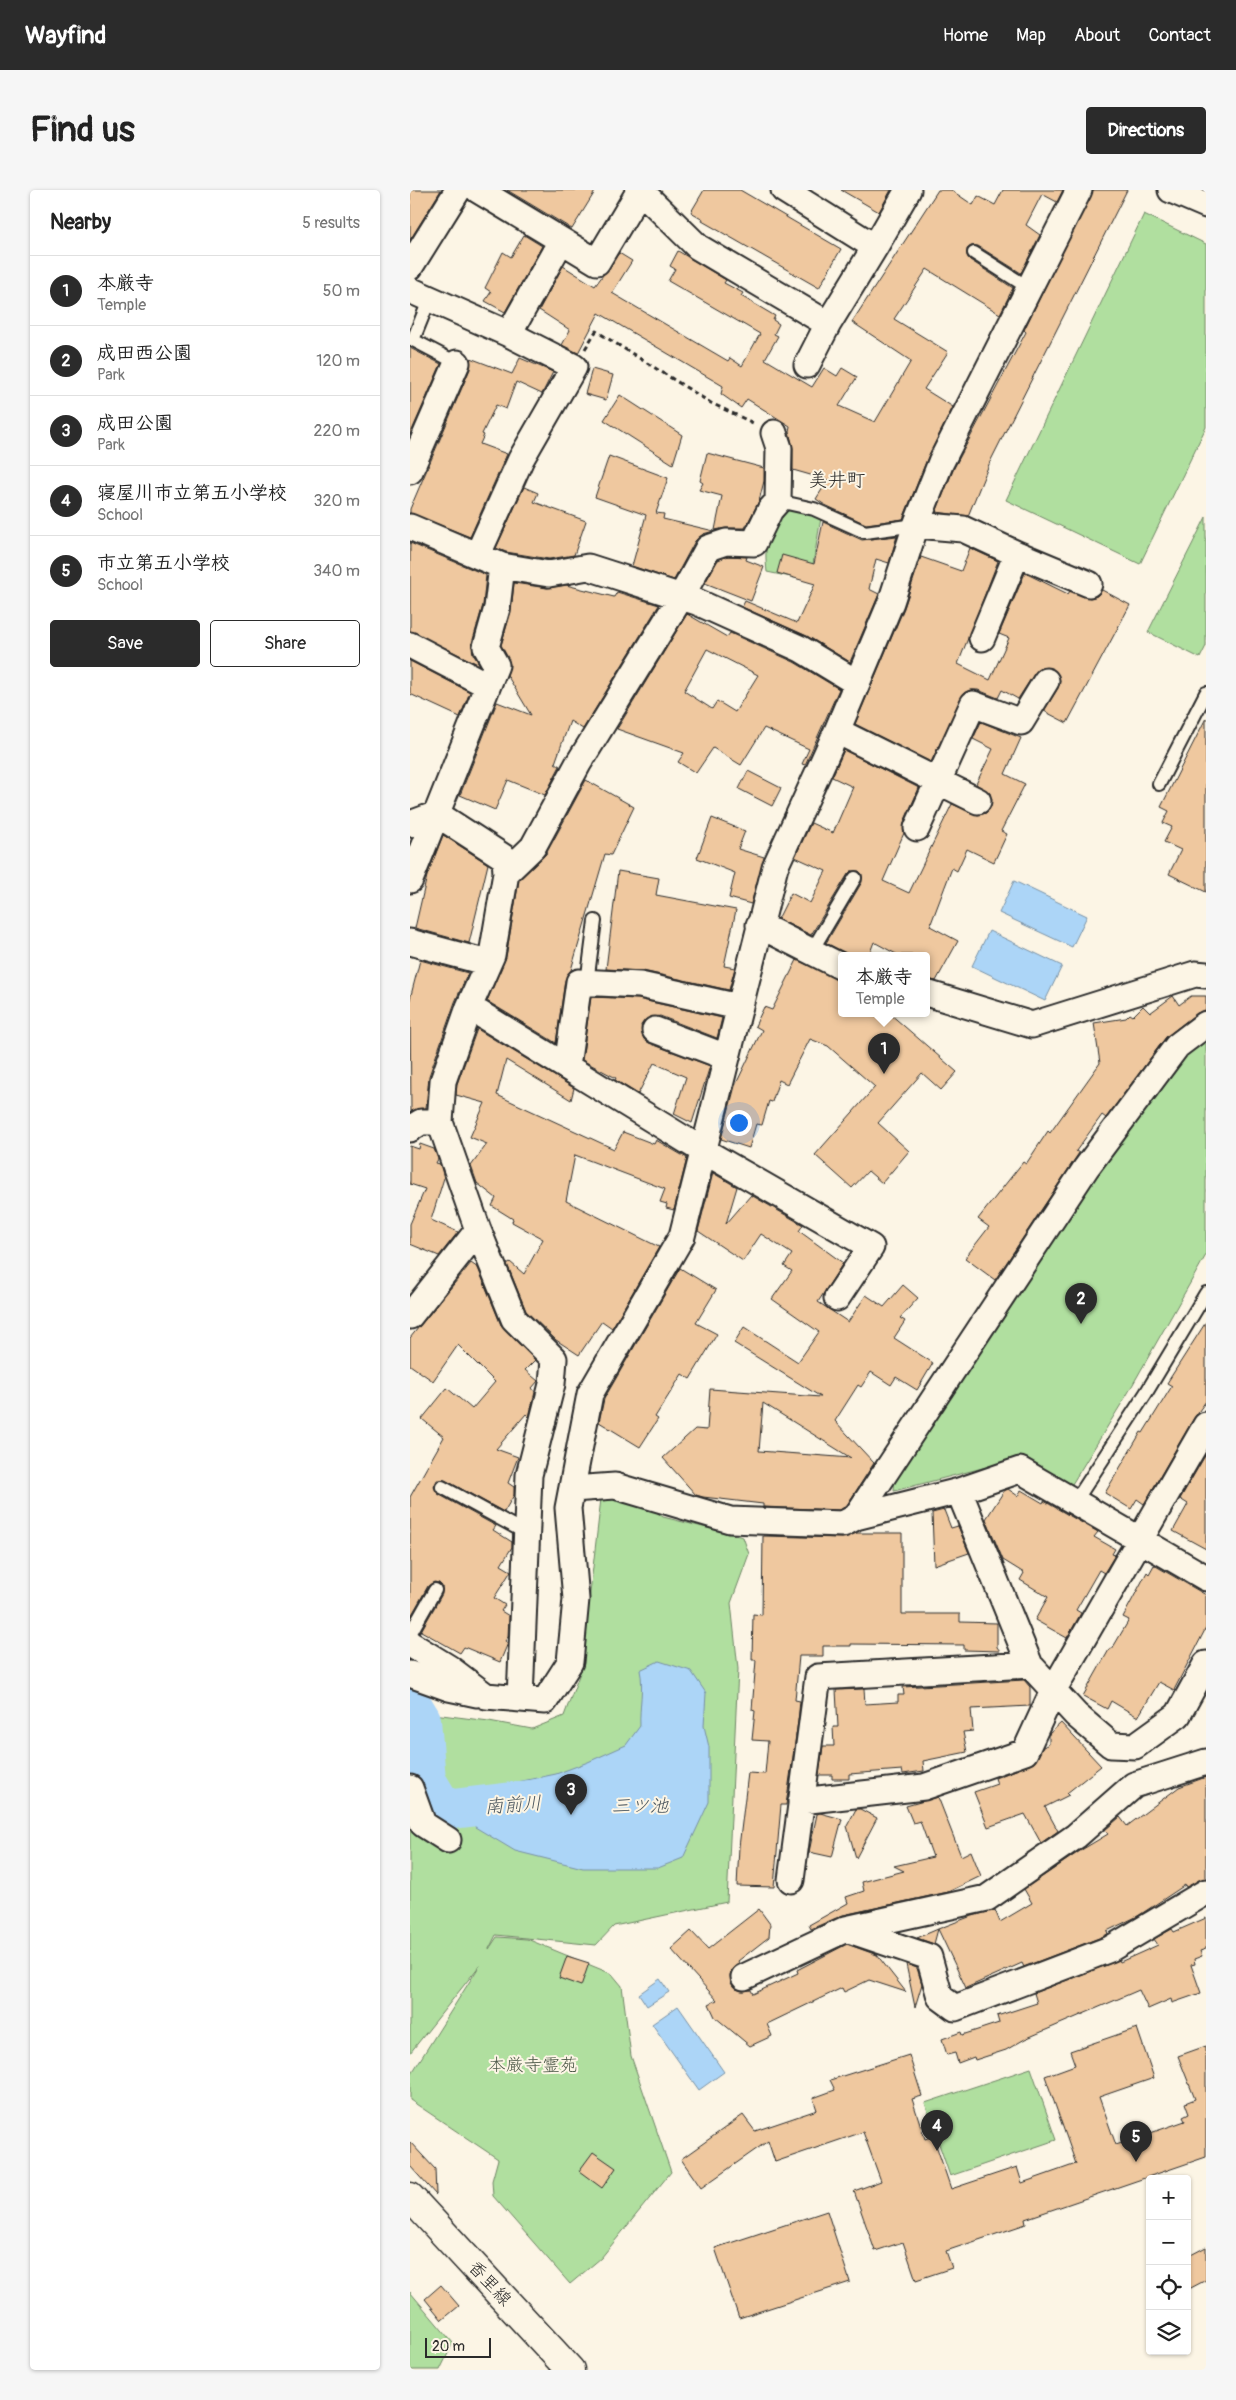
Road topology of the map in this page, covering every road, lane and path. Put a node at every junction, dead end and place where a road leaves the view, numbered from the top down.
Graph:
1 (458, 190) edge
2 (478, 190) edge
3 (640, 190) edge
4 (784, 190) edge
5 (908, 190) edge
6 (1079, 190) edge
7 (1171, 190) edge
8 (1206, 205) edge
9 (561, 241) junction
10 (875, 247) junction
11 (974, 253) dead end
12 (410, 267) edge
13 (1029, 288) junction
14 (420, 294) edge
15 (828, 324) junction
16 (509, 334) junction
17 (457, 363) joint
18 (807, 365) dead end
19 (574, 366) junction
20 (774, 433) joint
21 (410, 471) edge
22 (778, 502) junction
23 (916, 525) junction
24 (410, 527) edge
25 (478, 554) junction
26 (1017, 554) junction
27 (502, 566) junction
28 (1090, 584) dead end
29 (681, 597) junction
30 (982, 638) dead end
31 (410, 645) edge
32 (1046, 681) dead end
33 (857, 683) junction
34 (487, 685) junction
35 (1206, 692) edge
36 (837, 731) junction
37 (938, 781) junction
38 (1160, 784) dead end
39 (978, 801) dead end
40 (437, 814) junction
41 (410, 824) edge
42 (917, 828) dead end
43 (506, 872) junction
44 (855, 878) dead end
45 (410, 880) edge
46 (595, 922) dead end
47 (759, 925) junction
48 (410, 942) edge
49 (811, 952) junction
50 (488, 962) junction
51 (838, 965) edge
52 (1206, 975) edge
53 (587, 983) junction
54 (930, 994) edge
55 (469, 1007) junction
56 (739, 1007) junction
57 (1206, 1024) edge
58 (655, 1030) dead end
59 (726, 1057) junction
60 (567, 1066) junction
61 (440, 1122) junction
62 (410, 1130) edge
63 (702, 1150) junction
64 (478, 1230) junction
65 (1206, 1293) edge
66 (837, 1298) dead end
67 (410, 1316) edge
68 (1206, 1425) edge
69 (442, 1487) dead end
70 (572, 1489) junction
71 (959, 1490) junction
72 (1075, 1502) junction
73 (856, 1517) junction
74 (528, 1534) junction
75 (1140, 1541) junction
76 (1206, 1578) edge
77 (435, 1590) dead end
78 (410, 1634) edge
79 (410, 1644) edge
80 (1206, 1664) edge
81 (1030, 1665) junction
82 (410, 1674) edge
83 (1054, 1689) junction
84 (486, 1696) junction
85 (520, 1699) junction
86 (1206, 1762) edge
87 (410, 1788) edge
88 (801, 1801) junction
89 (448, 1840) dead end
90 (791, 1880) dead end
91 (1206, 1892) edge
92 (846, 1930) junction
93 (744, 1977) dead end
94 (410, 2197) edge
95 (570, 2370) edge

1 - 12 street
2 - 9 street
3 - 9 street
3 - 15 street
4 - 10 street
5 - 10 street
6 - 13 street
7 - 8 street
9 - 16 street
10 - 15 street
11 - 13 lane
13 - 23 street
14 - 16 street
14 - 17 lane
15 - 18 street
16 - 19 street
17 - 21 street
19 - 20 path
19 - 25 street
20 - 22 street
22 - 23 lane
22 - 29 street
23 - 26 street
23 - 33 street
24 - 25 street
25 - 27 street
26 - 28 street
26 - 30 street
27 - 29 street
27 - 34 street
29 - 33 street
29 - 43 street
31 - 34 street
32 - 37 street
33 - 36 street
34 - 40 street
35 - 38 lane
36 - 37 street
36 - 47 street
37 - 39 street
37 - 42 street
40 - 41 street
40 - 43 street
40 - 45 street
43 - 50 street
44 - 49 lane
46 - 53 lane
47 - 49 street
47 - 56 street
48 - 50 street
49 - 51 street
50 - 55 street
52 - 54 street
53 - 56 street
53 - 60 street
55 - 60 street
55 - 61 street
56 - 59 street
57 - 73 street
58 - 59 street
59 - 63 street
60 - 63 street
61 - 62 street
61 - 64 street
63 - 66 street
63 - 70 street
64 - 67 street
64 - 74 street
65 - 72 lane
68 - 75 street
69 - 74 lane
70 - 73 street
70 - 85 street
71 - 72 street
71 - 73 street
71 - 81 street
72 - 75 street
74 - 85 street
75 - 76 street
75 - 83 street
77 - 78 lane
79 - 84 street
80 - 83 street
81 - 83 street
81 - 88 street
82 - 84 street
83 - 88 street
84 - 85 street
86 - 92 street
87 - 89 street
88 - 90 street
91 - 92 street
92 - 93 street
94 - 95 street, 香里線

